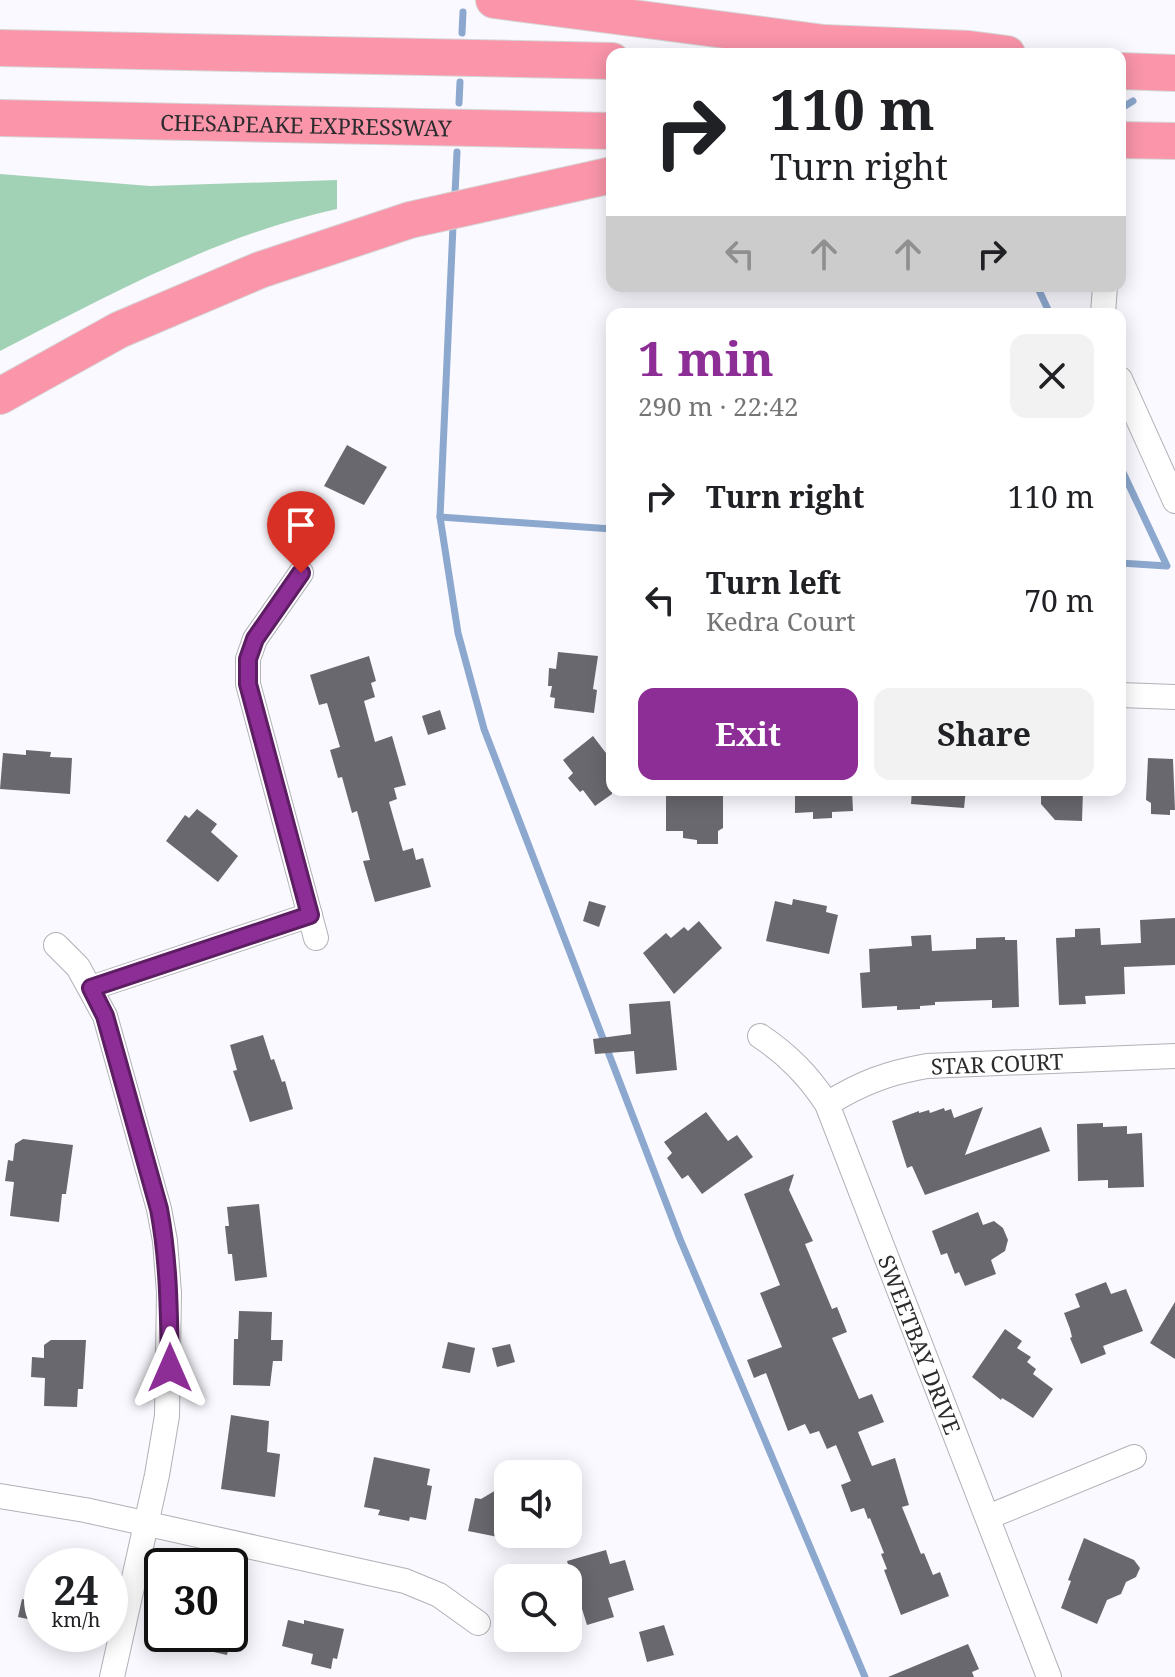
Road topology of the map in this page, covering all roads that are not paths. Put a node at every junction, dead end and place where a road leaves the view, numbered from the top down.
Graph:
1 (494, 0) edge
2 (0, 48) edge
3 (945, 48) edge
4 (606, 61) edge
5 (1126, 71) edge
6 (1175, 73) edge
7 (0, 118) edge
8 (606, 131) edge
9 (1126, 140) edge
10 (1175, 141) edge
11 (606, 176) edge
12 (1126, 392) edge
13 (0, 396) edge
14 (1175, 501) edge
15 (301, 573) dead end
16 (1126, 695) edge
17 (1175, 697) edge
18 (56, 945) dead end
19 (91, 988) junction
20 (760, 1036) dead end
21 (1175, 1056) edge
22 (827, 1104) junction
23 (1134, 1457) dead end
24 (0, 1496) edge
25 (988, 1517) junction
26 (146, 1524) junction
27 (478, 1623) dead end
28 (112, 1677) edge
29 (1049, 1677) edge

1 - 3 highway
2 - 4 highway
5 - 6 highway
7 - 8 highway, CHESAPEAKE EXPRESSWAY
9 - 10 highway
11 - 13 highway
12 - 14 street
15 - 19 street
16 - 17 street
18 - 19 street
19 - 26 street
20 - 22 street, SWEETBAY DRIVE
21 - 22 street, STAR COURT
22 - 25 street, SWEETBAY DRIVE
23 - 25 street
24 - 26 street
25 - 29 street, SWEETBAY DRIVE
26 - 27 street
26 - 28 street

